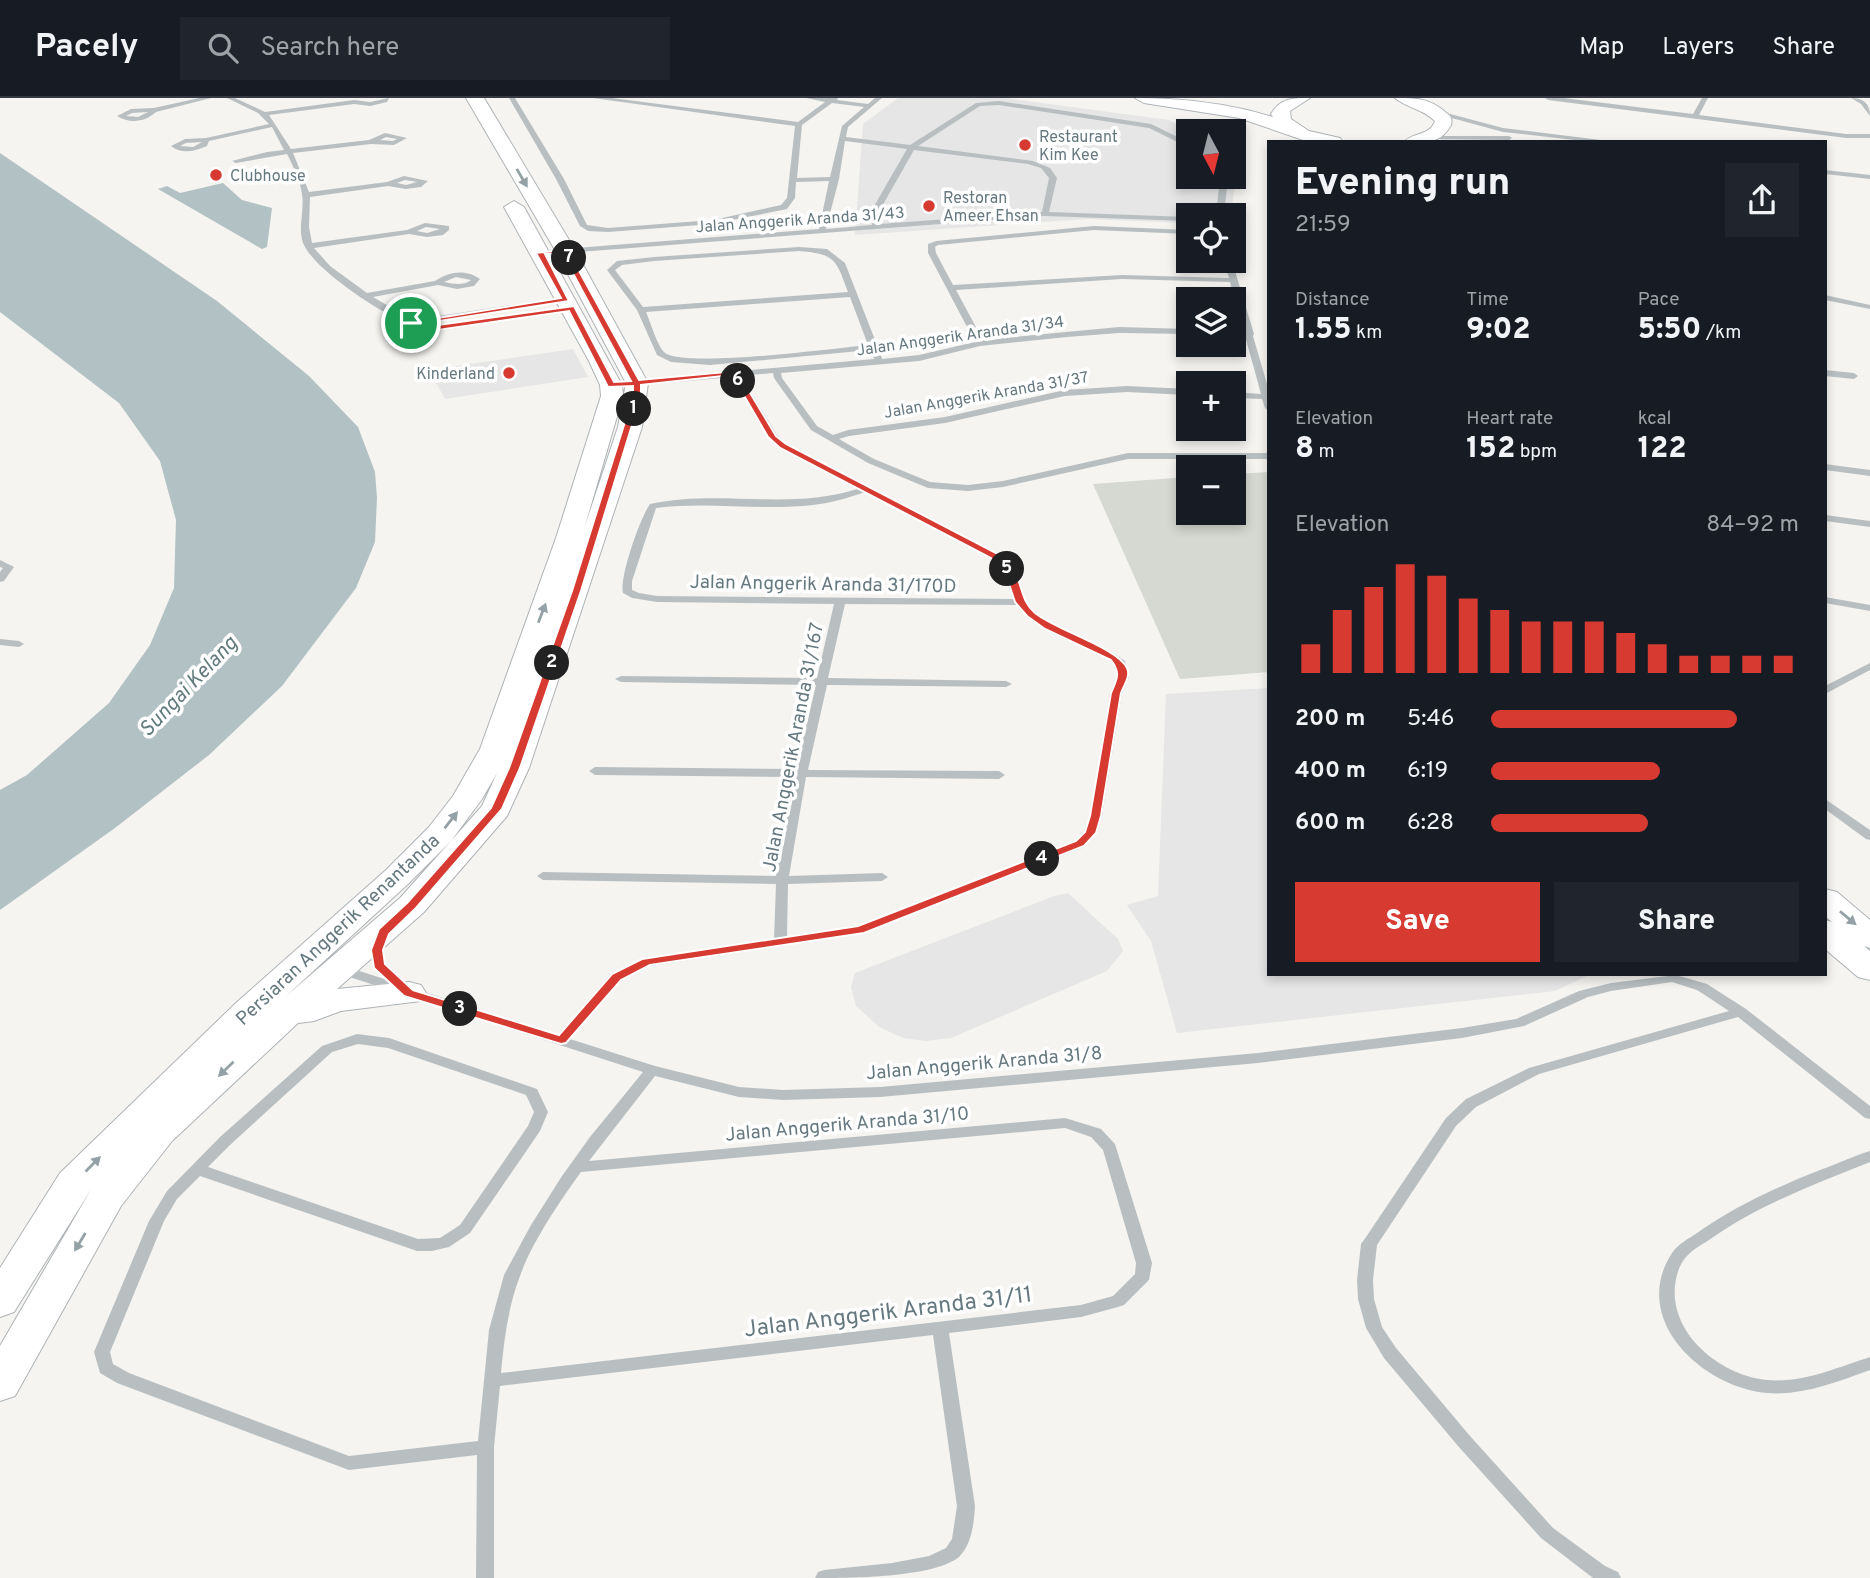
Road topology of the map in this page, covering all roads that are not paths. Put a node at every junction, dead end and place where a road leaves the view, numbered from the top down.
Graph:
1 (208, 98) edge
2 (230, 98) edge
3 (386, 98) edge
4 (475, 98) edge
5 (512, 98) edge
6 (596, 98) edge
7 (809, 98) edge
8 (879, 98) edge
9 (1144, 98) edge
10 (1204, 98) edge
11 (1288, 98) edge
12 (1301, 98) edge
13 (1548, 98) edge
14 (1705, 98) edge
15 (1854, 98) edge
16 (833, 99) edge
17 (1410, 99) edge
18 (357, 100) edge
19 (870, 106) junction
20 (154, 110) dead end
21 (1439, 113) junction
22 (263, 114) junction
23 (1870, 114) edge
24 (1696, 115) junction
25 (799, 124) junction
26 (273, 125) junction
27 (1290, 128) junction
28 (1870, 136) edge
29 (844, 139) junction
30 (1176, 139) edge
31 (1314, 139) edge
32 (206, 140) dead end
33 (1419, 140) edge
34 (1436, 140) edge
35 (1526, 140) edge
36 (1596, 140) edge
37 (370, 142) dead end
38 (912, 147) junction
39 (287, 151) junction
40 (236, 161) dead end
41 (1827, 164) edge
42 (1870, 169) edge
43 (1827, 172) edge
44 (1870, 177) edge
45 (835, 179) junction
46 (794, 180) junction
47 (388, 184) dead end
48 (307, 195) junction
49 (508, 196) dead end
50 (1045, 214) junction
51 (1176, 219) edge
52 (876, 227) junction
53 (822, 231) junction
54 (408, 232) dead end
55 (1176, 232) edge
56 (308, 246) junction
57 (552, 252) junction
58 (1230, 273) edge
59 (1231, 280) junction
60 (438, 283) dead end
61 (951, 288) junction
62 (851, 294) junction
63 (365, 296) junction
64 (1827, 298) edge
65 (568, 304) junction
66 (1827, 306) edge
67 (1860, 306) junction
68 (1870, 307) edge
69 (641, 310) junction
70 (1176, 332) edge
71 (1246, 334) edge
72 (1250, 334) junction
73 (980, 343) junction
74 (875, 347) junction
75 (879, 362) junction
76 (776, 369) junction
77 (734, 372) junction
78 (1827, 373) edge
79 (1854, 376) dead end
80 (624, 384) junction
81 (1176, 391) edge
82 (1246, 396) edge
83 (1265, 397) junction
84 (1267, 402) edge
85 (833, 438) junction
86 (1267, 456) edge
87 (1827, 467) edge
88 (1870, 473) edge
89 (866, 489) junction
90 (1827, 517) edge
91 (1870, 524) edge
92 (1, 563) edge
93 (0, 579) edge
94 (1827, 600) edge
95 (840, 601) junction
96 (1020, 602) junction
97 (1870, 608) edge
98 (0, 642) edge
99 (19, 644) dead end
100 (1870, 666) edge
101 (621, 679) dead end
102 (822, 682) junction
103 (1006, 684) dead end
104 (1827, 690) edge
105 (595, 771) dead end
106 (801, 774) junction
107 (999, 775) dead end
108 (1827, 804) edge
109 (1870, 836) edge
110 (543, 876) dead end
111 (882, 877) dead end
112 (782, 880) junction
113 (1827, 901) edge
114 (383, 932) junction
115 (1827, 933) edge
116 (1870, 937) edge
117 (780, 941) junction
118 (310, 957) junction
119 (341, 969) junction
120 (1870, 969) edge
121 (409, 993) junction
122 (1741, 1012) junction
123 (266, 1032) junction
124 (561, 1040) junction
125 (341, 1043) joint
126 (652, 1070) junction
127 (1870, 1114) edge
128 (1110, 1148) joint
129 (1870, 1156) edge
130 (578, 1167) junction
131 (197, 1169) junction
132 (0, 1301) edge
133 (940, 1329) junction
134 (1870, 1363) edge
135 (494, 1380) junction
136 (0, 1384) edge
137 (486, 1447) junction
138 (485, 1578) edge
139 (824, 1578) edge
140 (1612, 1578) edge

1 - 20 street
2 - 22 street
3 - 18 street
4 -> 57 main road
5 - 46 street
6 - 25 street
7 - 16 street
8 - 19 street
9 - 27 main road
10 - 11 main road
12 - 27 main road
13 - 24 street
14 - 24 street
15 - 23 street
16 - 19 street
16 - 25 street
17 - 21 main road
18 - 22 street
19 - 29 street
21 - 33 main road
21 - 36 street
22 - 26 street
24 - 28 street
25 - 46 street
26 - 32 street
26 - 39 street
27 - 31 main road
29 - 38 street
29 - 45 street
30 - 38 street
34 - 35 street
37 - 39 street
38 - 50 street
38 - 52 street
39 - 40 street
39 - 48 street
41 - 42 street
43 - 44 street
45 - 46 street
45 - 53 street
47 - 48 street
48 - 56 street
49 - 57 main road
50 - 51 street, Jalan Anggerik Aranda 31/43
50 - 52 street, Jalan Anggerik Aranda 31/43
52 - 53 street, Jalan Anggerik Aranda 31/43
53 - 57 street, Jalan Anggerik Aranda 31/43
54 - 56 street
55 - 61 street
56 - 63 street
57 - 65 main road
57 - 80 main road
58 - 59 street
59 - 61 street
59 - 72 street
60 - 63 street
61 - 73 street
62 - 69 street
62 - 69 street
62 - 74 street
63 - 65 street
64 - 67 street
65 - 80 main road
66 - 67 street
67 - 68 street
69 - 74 street
70 - 73 street, Jalan Anggerik Aranda 31/34
71 - 72 street
72 - 83 street
73 - 75 street, Jalan Anggerik Aranda 31/34
74 - 75 street
75 - 76 street, Jalan Anggerik Aranda 31/34
76 - 77 street, Jalan Anggerik Aranda 31/34
76 - 85 street
77 - 80 street, Jalan Anggerik Aranda 31/34
77 - 89 street
78 - 79 street
80 - 114 main road, Persiaran Anggerik Renantanda
118 -> 80 main road, Persiaran Anggerik Renantanda
81 - 85 street, Jalan Anggerik Aranda 31/37
82 - 83 street
83 - 84 street
85 - 86 street
87 - 88 street
89 - 95 street, Jalan Anggerik Aranda 31/170D
89 - 96 street
90 - 91 street
92 - 93 street
94 - 97 street
95 - 96 street, Jalan Anggerik Aranda 31/170D
95 - 102 street, Jalan Anggerik Aranda 31/167
96 - 117 street
98 - 99 street
100 - 104 street
101 - 102 street
102 - 103 street
102 - 106 street, Jalan Anggerik Aranda 31/167
105 - 106 street
106 - 107 street
106 - 112 street, Jalan Anggerik Aranda 31/167
108 - 109 street
110 - 112 street
111 - 112 street
112 - 117 street, Jalan Anggerik Aranda 31/167
113 -> 116 main road
114 - 119 main road, Persiaran Anggerik Renantanda
114 - 121 main road
115 - 120 main road
117 - 124 street
118 - 119 street, Jalan Anggerik Aranda 31/8
132 -> 118 main road, Persiaran Anggerik Renantanda
119 - 121 street, Jalan Anggerik Aranda 31/8
119 - 123 main road, Persiaran Anggerik Renantanda
121 - 123 main road
121 - 124 street, Jalan Anggerik Aranda 31/8
122 - 126 street, Jalan Anggerik Aranda 31/8
122 - 127 street
122 - 140 street
123 -> 136 main road, Persiaran Anggerik Renantanda
124 - 126 street, Jalan Anggerik Aranda 31/8
125 - 131 street
125 - 131 street
126 - 130 street
128 - 130 street, Jalan Anggerik Aranda 31/10
128 - 133 street, Jalan Anggerik Aranda 31/11
129 - 134 street
130 - 135 street
131 - 137 street
133 - 135 street, Jalan Anggerik Aranda 31/11
133 - 139 street
135 - 137 street
137 - 138 street

